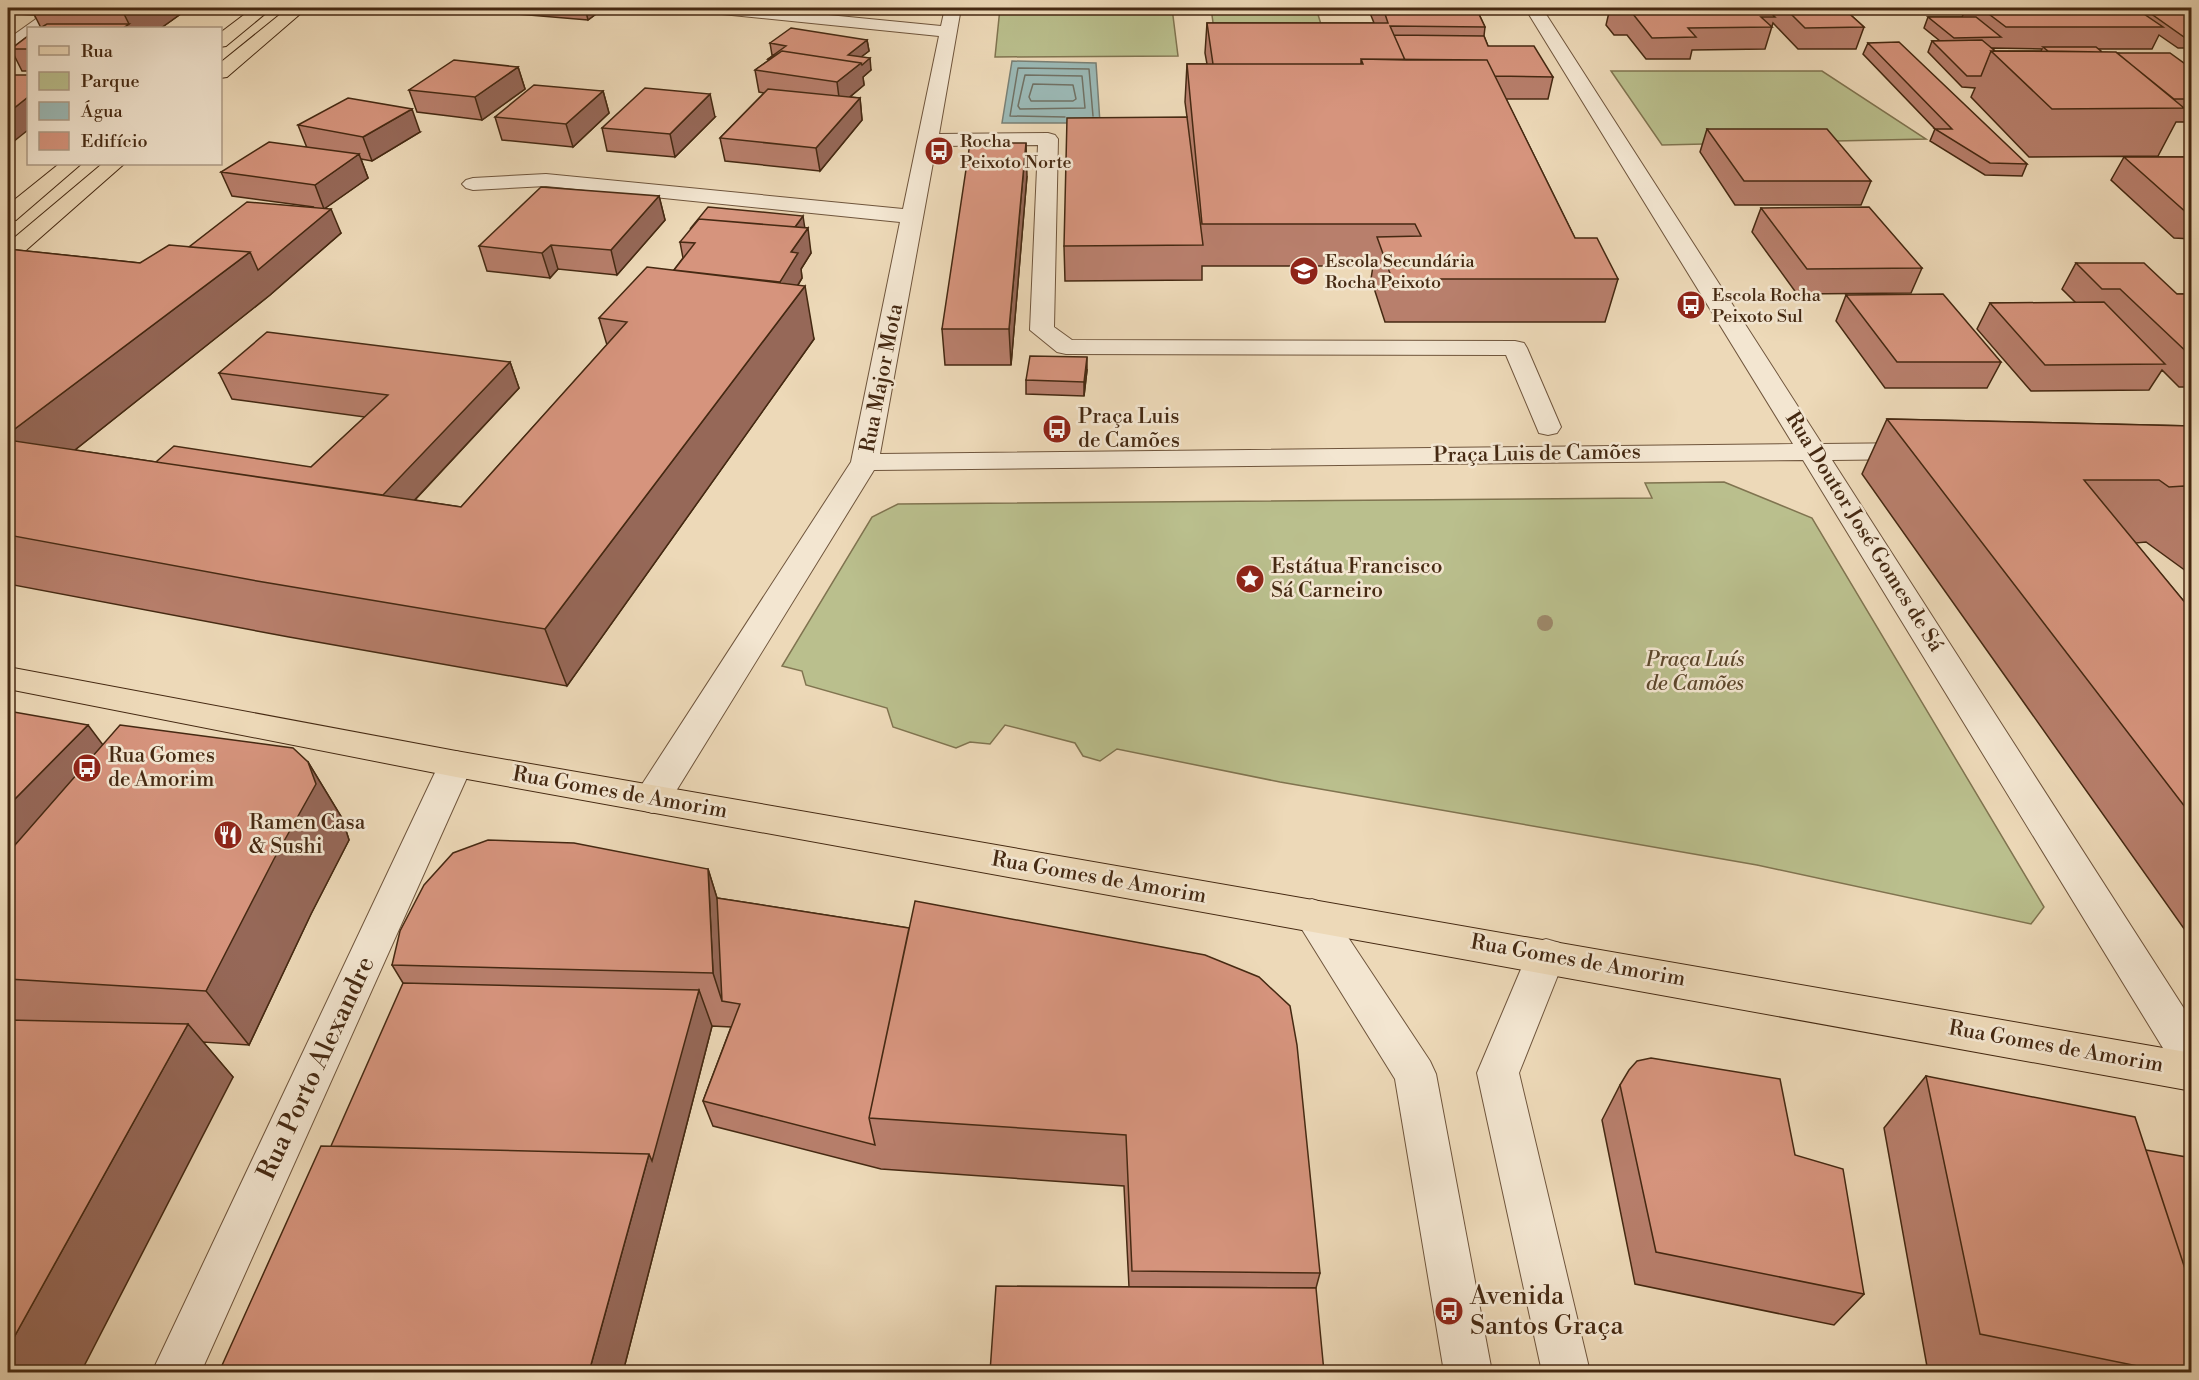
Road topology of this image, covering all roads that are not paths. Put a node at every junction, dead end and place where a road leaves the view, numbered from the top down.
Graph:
1 (8, 8) edge
2 (263, 8) edge
3 (297, 8) edge
4 (711, 8) edge
5 (953, 8) edge
6 (1534, 8) edge
7 (36, 27) edge
8 (948, 32) junction
9 (27, 34) edge
10 (222, 40) edge
11 (8, 47) edge
12 (222, 71) edge
13 (928, 140) junction
14 (70, 165) edge
15 (113, 165) edge
16 (473, 184) dead end
17 (8, 215) edge
18 (913, 217) junction
19 (8, 254) edge
20 (1548, 427) dead end
21 (1814, 451) junction
22 (1940, 451) edge
23 (866, 462) junction
24 (8, 678) edge
25 (456, 764) junction
26 (652, 799) junction
27 (1312, 915) junction
28 (1546, 956) junction
29 (2192, 1058) edge
30 (2192, 1072) edge
31 (176, 1372) edge
32 (1468, 1372) edge
33 (1566, 1372) edge

1 - 7 street
2 - 10 main road
3 - 12 main road
4 - 8 street
5 - 8 street, Rua Major Mota
6 - 21 street, Rua Doutor José Gomes de Sá
8 - 13 street, Rua Major Mota
9 - 11 street
13 - 18 street, Rua Major Mota
13 - 20 street
14 - 17 main road
15 - 19 main road
16 - 18 street
18 - 23 street, Rua Major Mota
21 - 22 street, Praça Luis de Camões
21 - 23 street, Praça Luis de Camões
21 - 29 street, Rua Doutor José Gomes de Sá
23 - 26 street, Rua Major Mota
24 - 25 main road, Rua Gomes de Amorim
25 - 26 main road, Rua Gomes de Amorim
25 - 31 street, Rua Porto Alexandre
26 - 27 main road, Rua Gomes de Amorim
27 - 28 main road, Rua Gomes de Amorim
27 - 32 street
28 - 30 main road, Rua Gomes de Amorim
28 - 33 street

